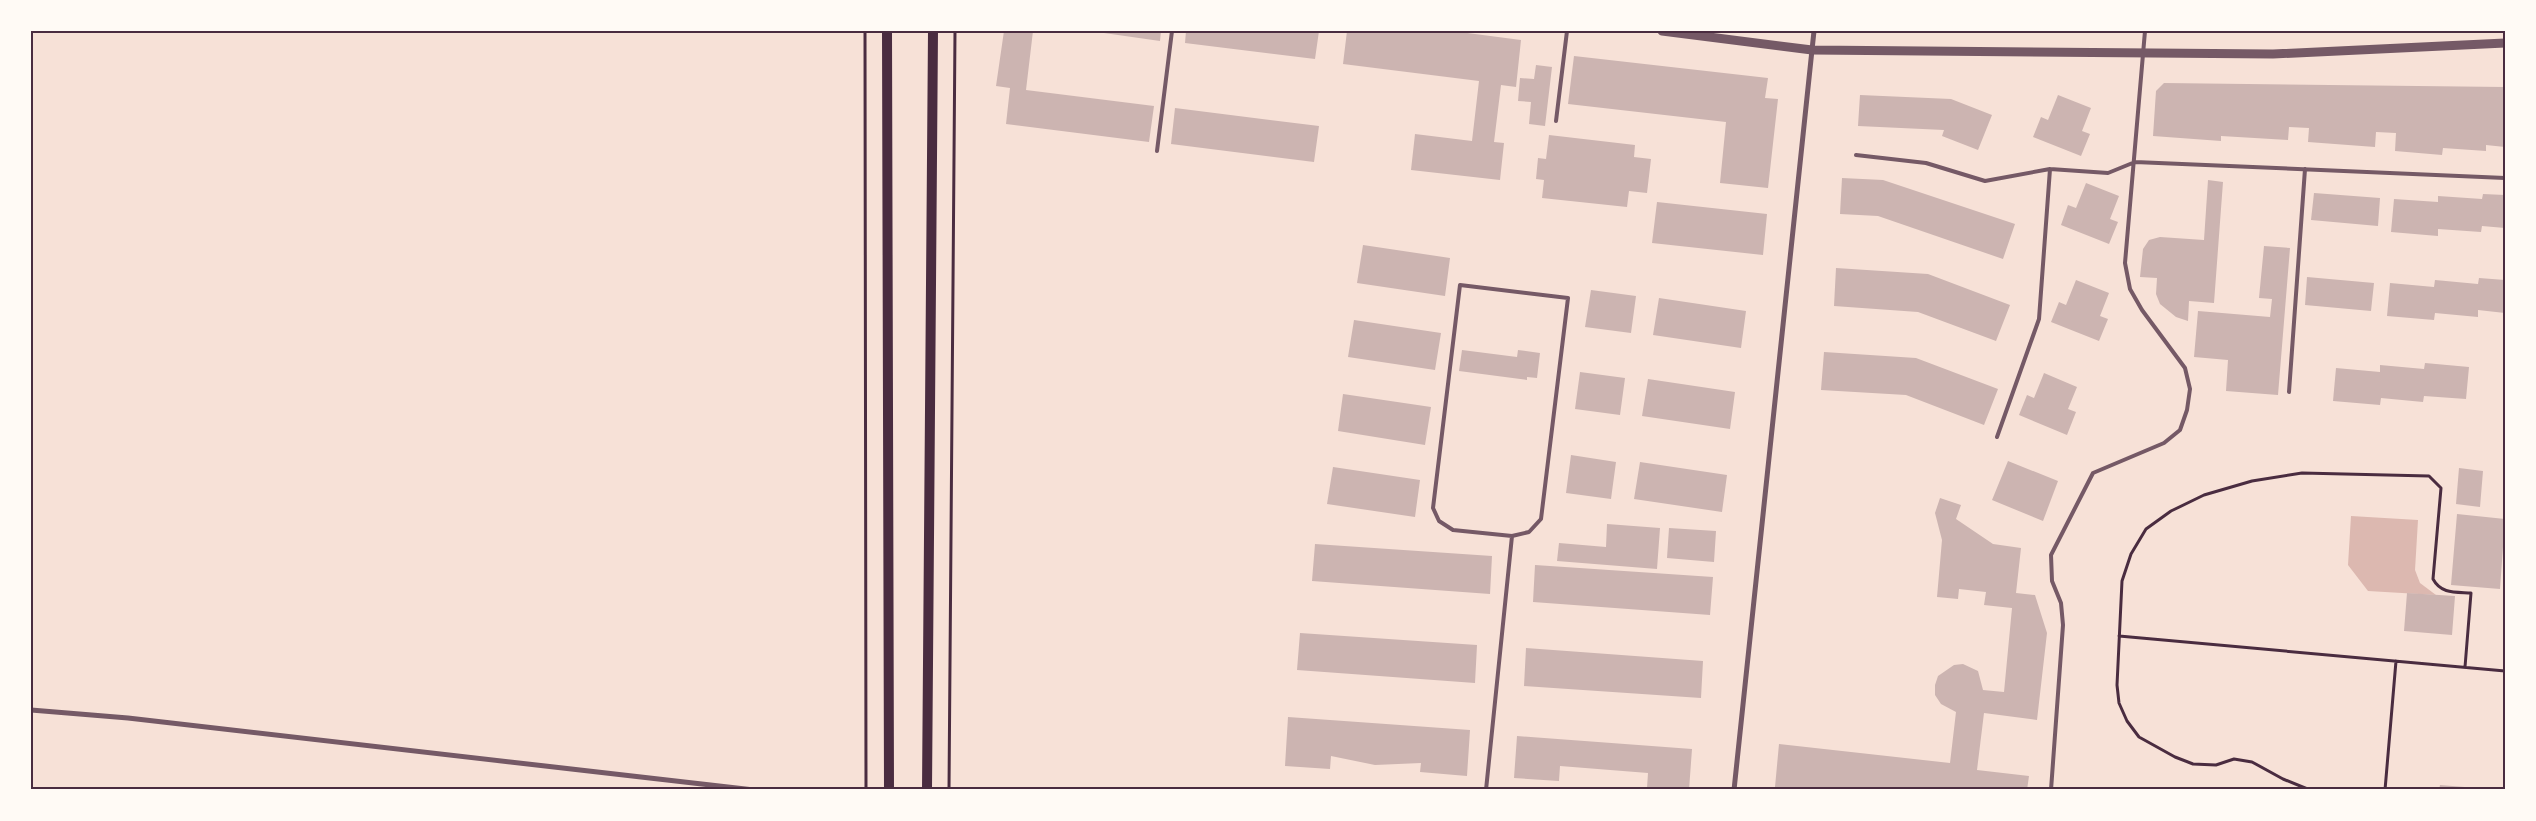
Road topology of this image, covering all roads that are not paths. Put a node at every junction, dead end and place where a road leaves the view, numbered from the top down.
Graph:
1 (887, 31) edge
2 (932, 31) edge
3 (1172, 31) edge
4 (1567, 31) edge
5 (1662, 31) edge
6 (1814, 31) edge
7 (2145, 31) edge
8 (2505, 43) edge
9 (1812, 50) junction
10 (2145, 52) junction
11 (1556, 121) dead end
12 (1157, 151) dead end
13 (1856, 155) dead end
14 (2134, 162) junction
15 (2050, 169) junction
16 (2305, 169) junction
17 (2505, 178) edge
18 (2289, 392) dead end
19 (1997, 437) dead end
20 (1512, 536) junction
21 (31, 710) edge
22 (754, 790) edge
23 (889, 790) edge
24 (928, 790) edge
25 (1486, 790) edge
26 (1734, 790) edge
27 (2051, 790) edge

1 - 23 main road
2 - 24 main road
3 - 12 lane
4 - 11 lane
5 - 9 street
6 - 9 street
7 - 10 lane
8 - 10 street
9 - 10 street
9 - 26 street
10 - 14 lane
13 - 15 lane
14 - 15 lane
14 - 16 lane
14 - 27 lane
15 - 19 lane
16 - 17 lane
16 - 18 lane
20 - 20 lane
20 - 25 lane
21 - 22 street

